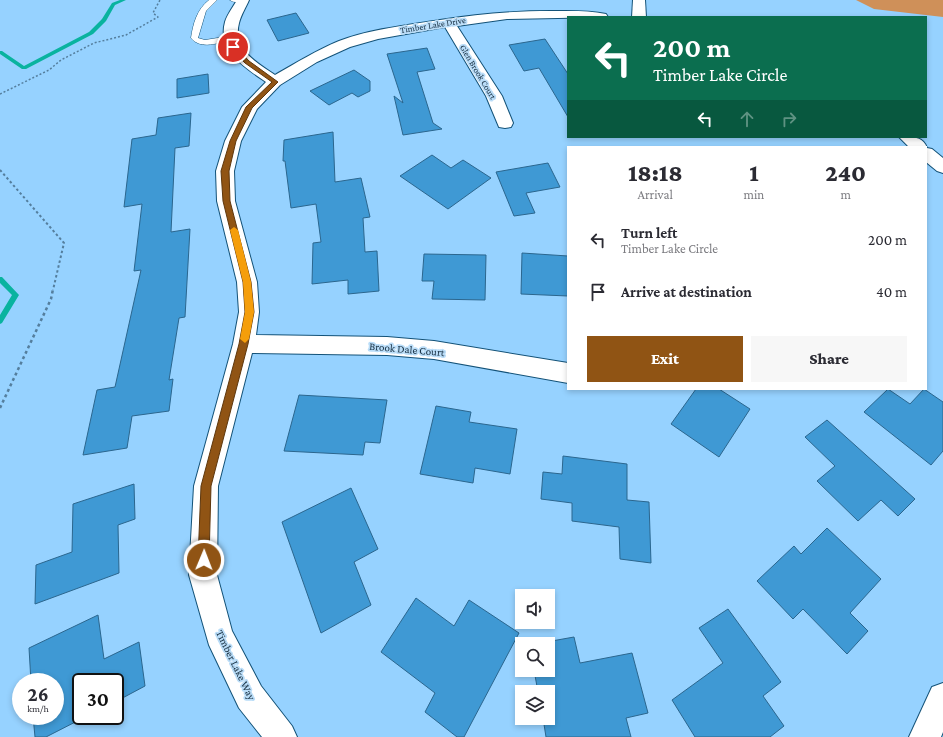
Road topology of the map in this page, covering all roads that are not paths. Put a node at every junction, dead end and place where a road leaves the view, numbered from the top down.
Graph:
1 (214, 0) edge
2 (233, 0) edge
3 (243, 0) edge
4 (639, 0) edge
5 (590, 16) edge
6 (639, 16) edge
7 (448, 22) junction
8 (230, 38) junction
9 (275, 82) junction
10 (505, 123) dead end
11 (908, 138) edge
12 (918, 146) edge
13 (927, 154) edge
14 (943, 167) edge
15 (244, 344) junction
16 (567, 373) edge
17 (943, 698) edge
18 (281, 737) edge
19 (925, 737) edge

1 - 8 lane
2 - 3 lane
3 - 8 street
4 - 6 street
5 - 7 street, Timber Lake Drive
7 - 9 street, Timber Lake Drive
7 - 10 street, Glen Brook Court
8 - 9 street
9 - 15 street, Timber Lake Way
11 - 12 street
13 - 14 street
15 - 16 street, Brook Dale Court
15 - 18 street, Timber Lake Way
17 - 19 street

